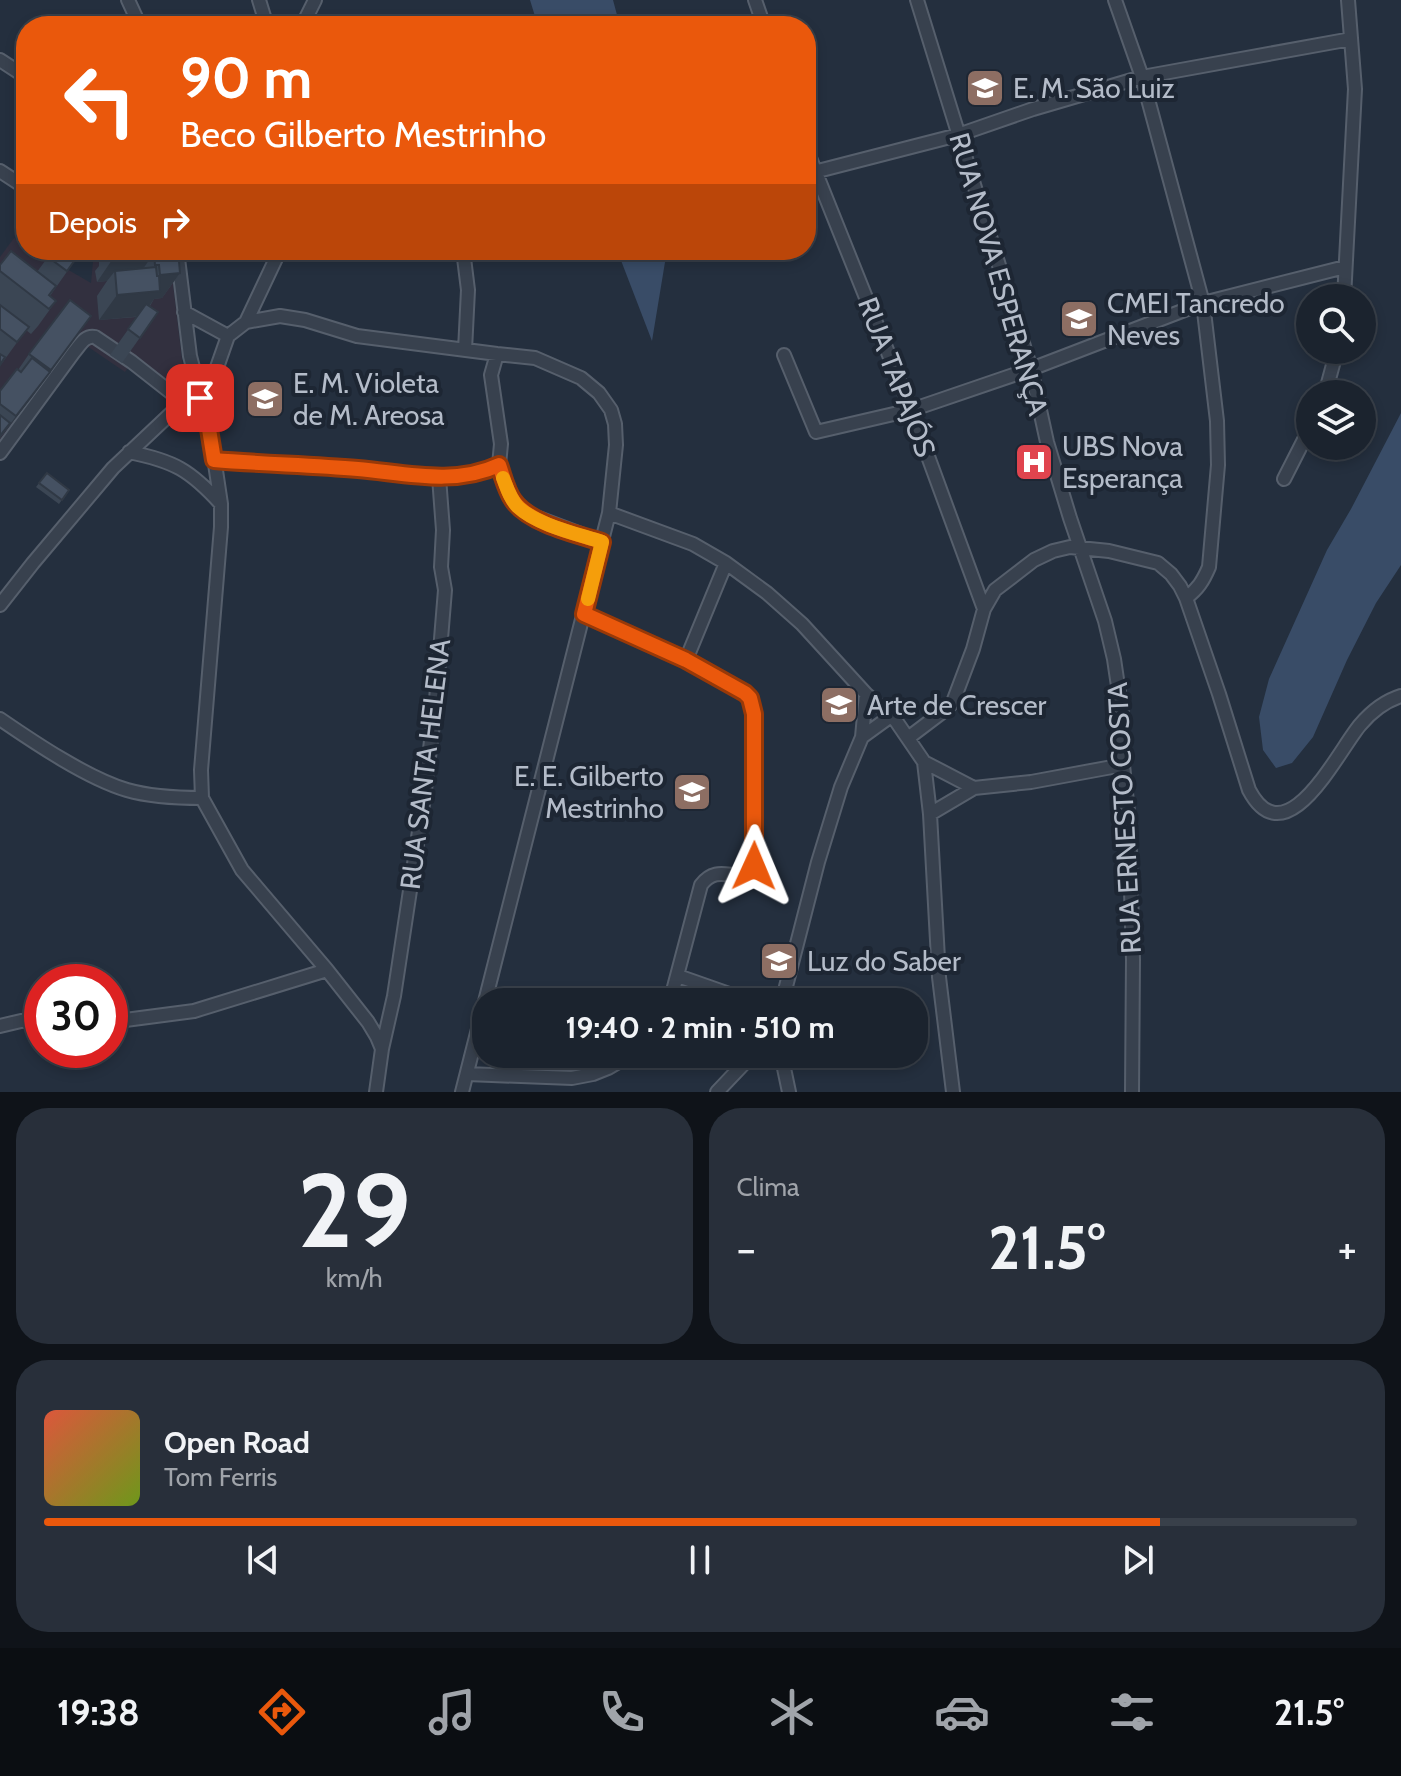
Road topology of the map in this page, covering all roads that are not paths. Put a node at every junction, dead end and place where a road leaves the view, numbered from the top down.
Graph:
1 (917, 0) edge
2 (1115, 0) edge
3 (1348, 0) edge
4 (1351, 39) junction
5 (1142, 77) junction
6 (958, 135) junction
7 (816, 171) edge
8 (816, 177) edge
9 (178, 260) edge
10 (275, 260) edge
11 (464, 260) edge
12 (1345, 267) junction
13 (1344, 284) edge
14 (1203, 303) junction
15 (184, 312) junction
16 (246, 322) junction
17 (228, 336) junction
18 (465, 350) junction
19 (497, 354) junction
20 (784, 355) dead end
21 (1031, 369) junction
22 (200, 398) junction
23 (183, 402) junction
24 (911, 410) junction
25 (129, 452) junction
26 (0, 453) edge
27 (1296, 455) edge
28 (214, 460) junction
29 (499, 465) junction
30 (439, 477) junction
31 (1284, 479) dead end
32 (221, 504) junction
33 (609, 513) junction
34 (602, 542) junction
35 (1081, 548) junction
36 (726, 563) junction
37 (1186, 598) junction
38 (0, 605) edge
39 (984, 609) junction
40 (584, 614) junction
41 (686, 660) junction
42 (866, 694) junction
43 (1401, 696) edge
44 (891, 716) junction
45 (0, 719) edge
46 (862, 737) junction
47 (908, 738) junction
48 (924, 762) junction
49 (1123, 765) junction
50 (974, 788) junction
51 (202, 798) junction
52 (930, 814) junction
53 (327, 970) junction
54 (678, 976) junction
55 (674, 988) edge
56 (712, 988) edge
57 (786, 988) edge
58 (128, 1020) edge
59 (24, 1021) edge
60 (0, 1026) edge
61 (382, 1049) junction
62 (608, 1068) edge
63 (740, 1068) edge
64 (784, 1068) edge
65 (467, 1074) junction
66 (376, 1092) edge
67 (462, 1092) edge
68 (717, 1092) edge
69 (789, 1092) edge
70 (953, 1092) edge
71 (1132, 1092) edge

1 - 6 street, RUA NOVA ESPERANÇA
2 - 5 street
3 - 4 street
4 - 5 street
4 - 12 street
5 - 6 street
5 - 14 street
6 - 7 street
6 - 21 street, RUA NOVA ESPERANÇA
8 - 24 street, RUA TAPAJÓS
9 - 15 street
10 - 16 street
11 - 18 street
12 - 13 street
12 - 14 street
14 - 21 street
14 - 37 street
15 - 17 street
15 - 22 street
16 - 17 street
16 - 18 street
17 - 22 street
18 - 19 street
19 - 29 street
19 - 33 street
20 - 24 street
21 - 24 street
21 - 35 street, RUA NOVA ESPERANÇA
22 - 23 street
22 - 28 street
23 - 25 street
23 - 26 street
24 - 39 street, RUA TAPAJÓS
25 - 32 street
25 - 38 street
27 - 31 street
28 - 30 street
28 - 32 street
29 - 30 street
29 - 34 street
30 - 61 street, RUA SANTA HELENA
32 - 51 street
33 - 34 street
33 - 36 street
34 - 40 street
35 - 37 street
35 - 39 street
35 - 49 street, RUA ERNESTO COSTA
36 - 41 street
36 - 42 street
37 - 43 street
39 - 47 street
40 - 41 street
40 - 65 street
41 - 54 street
42 - 44 street
42 - 46 street
44 - 46 street
44 - 47 street
45 - 51 street
46 - 57 street
47 - 48 street
48 - 50 street
48 - 52 street
49 - 50 street
49 - 71 street, RUA ERNESTO COSTA
50 - 52 street
51 - 53 street
52 - 70 street
53 - 58 street
53 - 61 street
54 - 55 street
54 - 56 street
59 - 60 street
61 - 66 street, RUA SANTA HELENA
62 - 65 street
63 - 68 street
64 - 69 street
65 - 67 street

